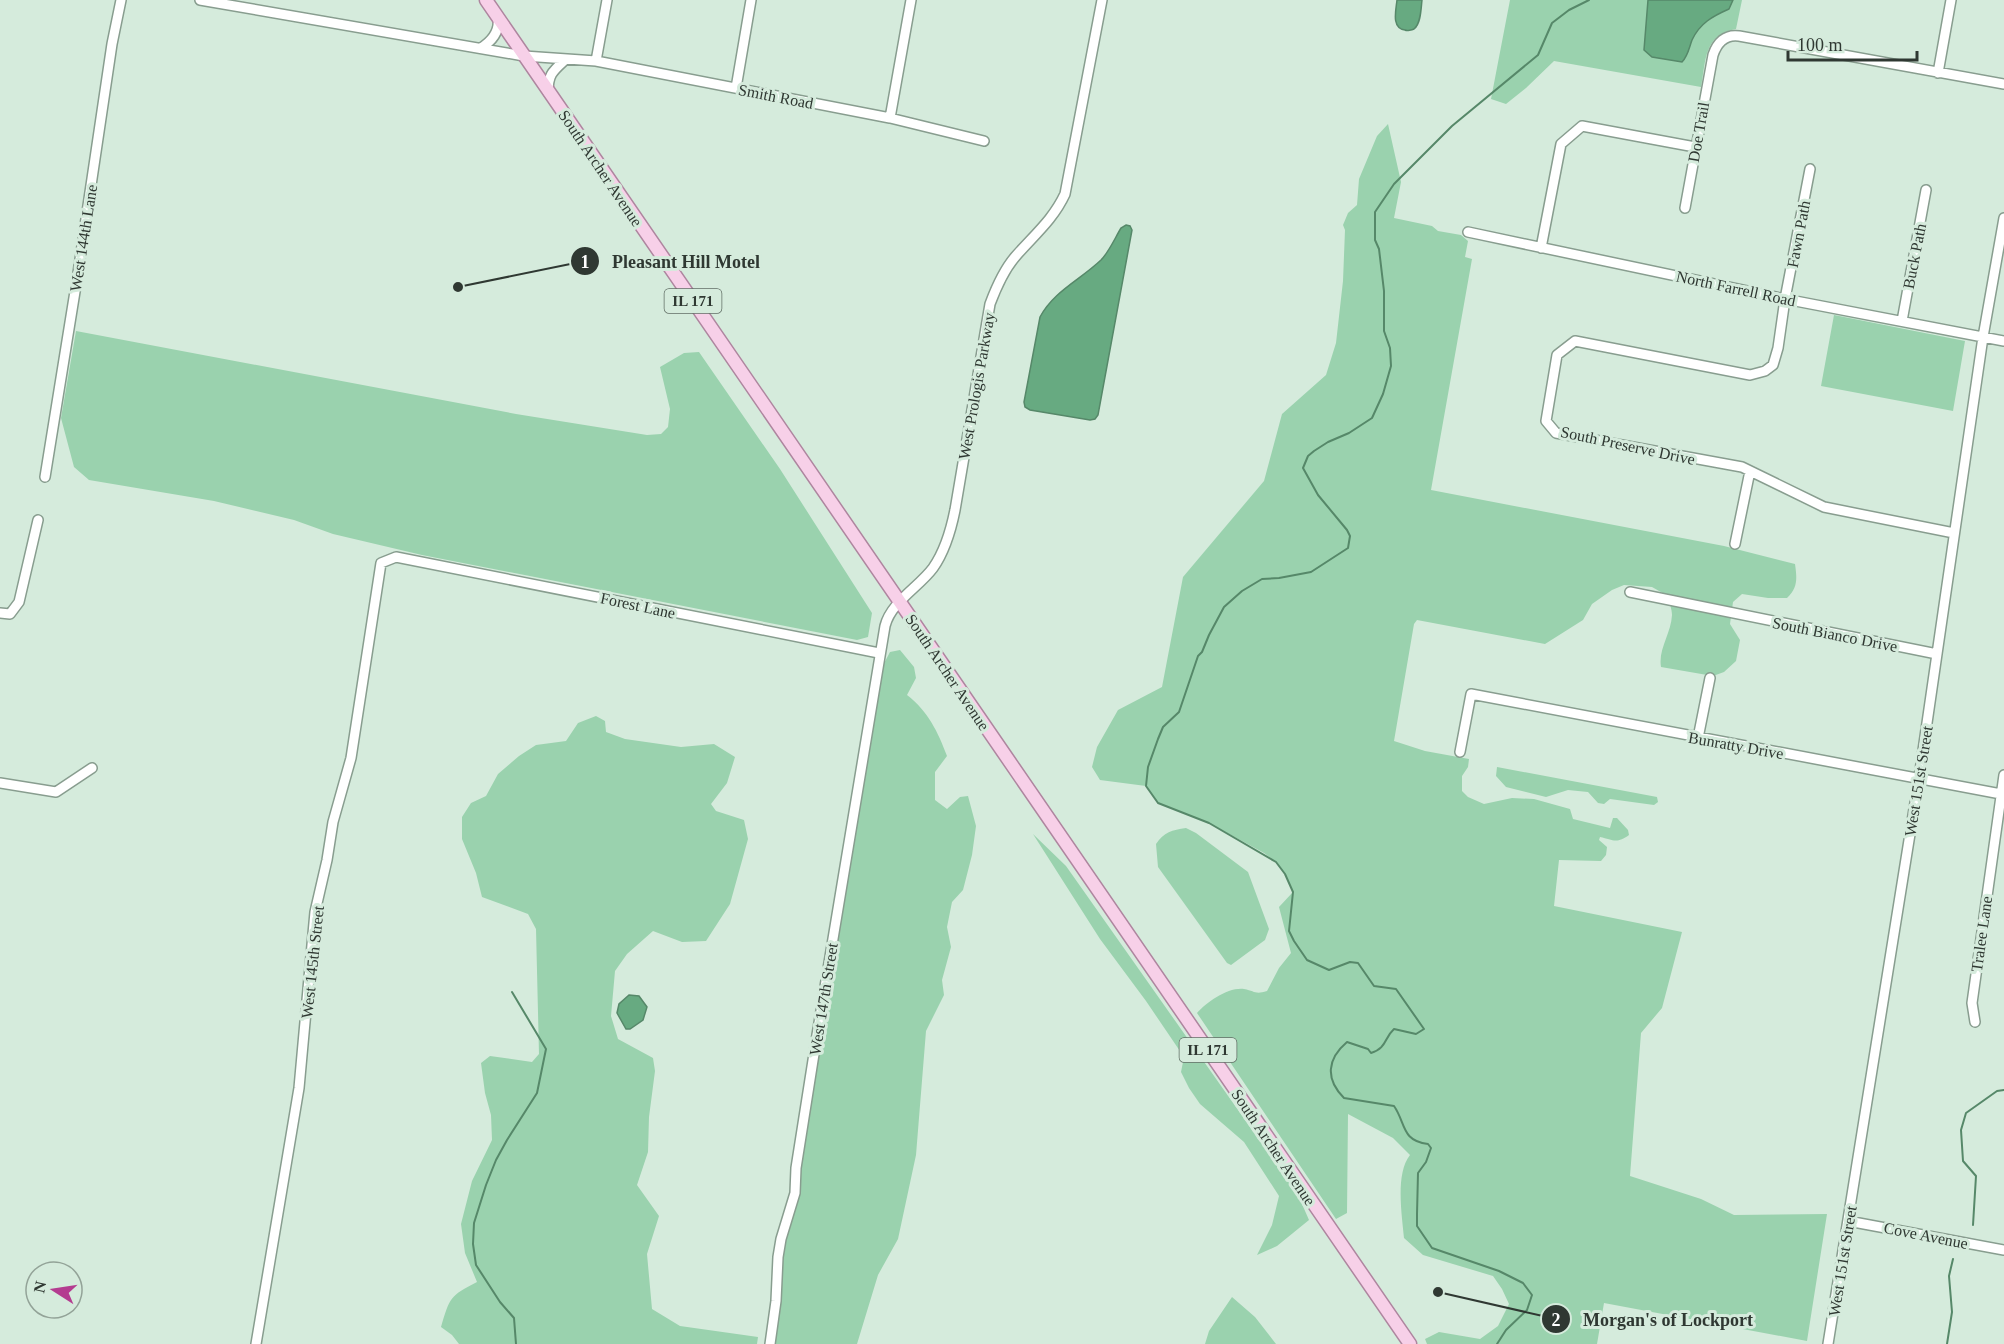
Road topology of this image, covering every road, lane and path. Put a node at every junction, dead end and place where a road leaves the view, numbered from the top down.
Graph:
1 (121, 0) edge
2 (200, 0) edge
3 (486, 0) edge
4 (607, 0) edge
5 (751, 0) edge
6 (911, 0) edge
7 (1102, 0) edge
8 (1951, 0) edge
9 (498, 18) junction
10 (481, 48) junction
11 (524, 56) junction
12 (566, 59) junction
13 (596, 61) junction
14 (1938, 73) junction
15 (2004, 84) edge
16 (736, 88) junction
17 (549, 92) junction
18 (890, 118) junction
19 (984, 141) dead end
20 (1695, 147) junction
21 (1810, 169) dead end
22 (1926, 190) dead end
23 (1685, 208) dead end
24 (2004, 218) edge
25 (1468, 232) dead end
26 (1541, 248) junction
27 (1785, 299) junction
28 (1902, 321) junction
29 (1983, 337) junction
30 (2004, 341) edge
31 (1750, 471) junction
32 (45, 477) dead end
33 (38, 520) dead end
34 (1954, 533) junction
35 (1735, 544) dead end
36 (396, 557) joint
37 (1630, 592) dead end
38 (900, 603) junction
39 (0, 613) edge
40 (879, 653) junction
41 (1937, 654) junction
42 (1710, 678) dead end
43 (1698, 738) junction
44 (1460, 752) dead end
45 (92, 768) dead end
46 (2004, 775) edge
47 (1919, 778) junction
48 (0, 783) edge
49 (2001, 794) junction
50 (1975, 1022) dead end
51 (1848, 1221) junction
52 (2004, 1250) edge
53 (1828, 1343) edge
54 (256, 1344) edge
55 (770, 1344) edge
56 (1410, 1344) edge
57 (1839, 1344) edge

1 - 32 street, West 144th Lane
2 - 10 street, Smith Road
3 - 9 main road, South Archer Avenue / IL 171
4 - 13 street
5 - 16 street
6 - 18 street
7 - 38 street, West Prologis Parkway
8 - 14 street
9 - 10 street
9 - 11 main road, South Archer Avenue / IL 171
10 - 11 street, Smith Road
11 - 12 street, Smith Road
11 - 17 main road, South Archer Avenue / IL 171
12 - 13 street, Smith Road
12 - 17 street
13 - 16 street, Smith Road
14 - 15 street
14 - 20 street, Doe Trail
16 - 18 street, Smith Road
17 - 38 main road, South Archer Avenue / IL 171
18 - 19 street, Smith Road
20 - 23 street, Doe Trail
20 - 26 street
21 - 27 street, Fawn Path
22 - 28 street, Buck Path
24 - 29 street, West 151st Street
25 - 26 street, North Farrell Road
26 - 27 street, North Farrell Road
27 - 28 street, North Farrell Road
27 - 31 street, South Preserve Drive
28 - 29 street, North Farrell Road
29 - 30 street, North Farrell Road
29 - 34 street, West 151st Street
31 - 34 street, South Preserve Drive
31 - 35 street
33 - 39 street
34 - 41 street, West 151st Street
36 - 40 street, Forest Lane
36 - 54 street, West 145th Street
37 - 41 street, South Bianco Drive
38 - 40 street, West Prologis Parkway
38 - 56 main road, South Archer Avenue / IL 171
40 - 55 street, West 147th Street
41 - 47 street, West 151st Street
42 - 43 street
43 - 44 street, Bunratty Drive
43 - 47 street, Bunratty Drive
45 - 48 street
46 - 49 street, Tralee Lane
47 - 49 street, Bunratty Drive
47 - 51 street, West 151st Street
49 - 50 street, Tralee Lane
51 - 52 street, Cove Avenue
51 - 53 street, West 151st Street
53 - 57 street

